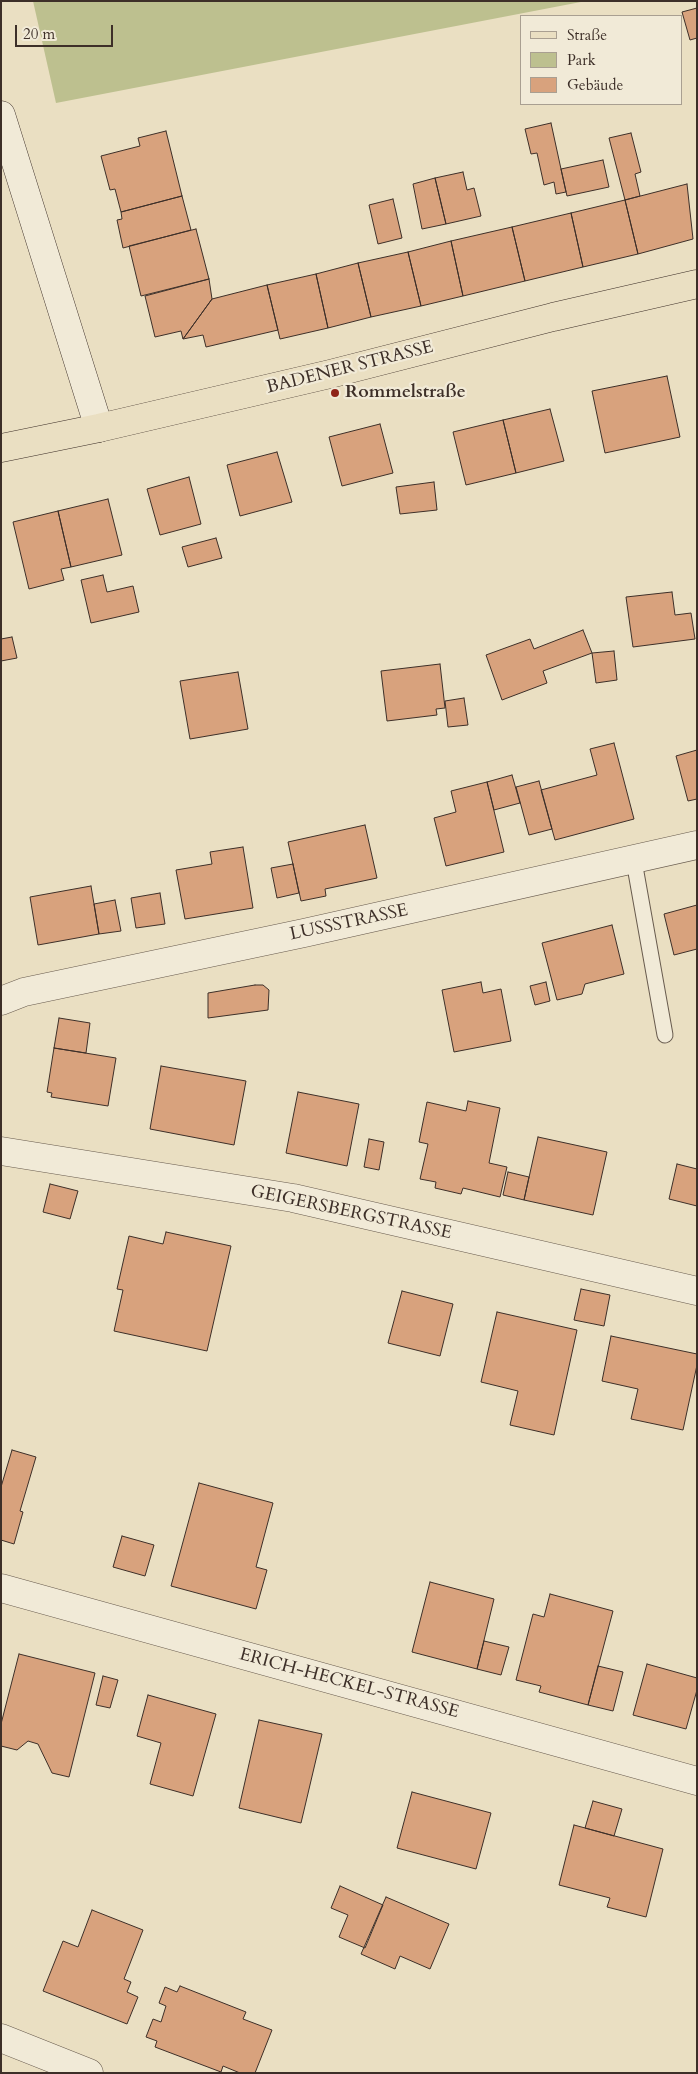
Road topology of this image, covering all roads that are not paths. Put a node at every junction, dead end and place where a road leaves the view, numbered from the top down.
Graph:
1 (1, 115) edge
2 (697, 284) edge
3 (99, 428) junction
4 (1, 448) edge
5 (697, 845) edge
6 (634, 861) junction
7 (1, 1001) edge
8 (665, 1035) dead end
9 (1, 1151) edge
10 (697, 1292) edge
11 (1, 1588) edge
12 (697, 1781) edge
13 (1, 2038) edge
14 (89, 2073) edge

1 - 3 street
2 - 3 main road, BADENER STRASSE
3 - 4 main road, BADENER STRASSE
5 - 6 street, LUSSSTRASSE
6 - 7 street, LUSSSTRASSE
6 - 8 lane
9 - 10 street, GEIGERSBERGSTRASSE
11 - 12 street, ERICH-HECKEL-STRASSE
13 - 14 street

